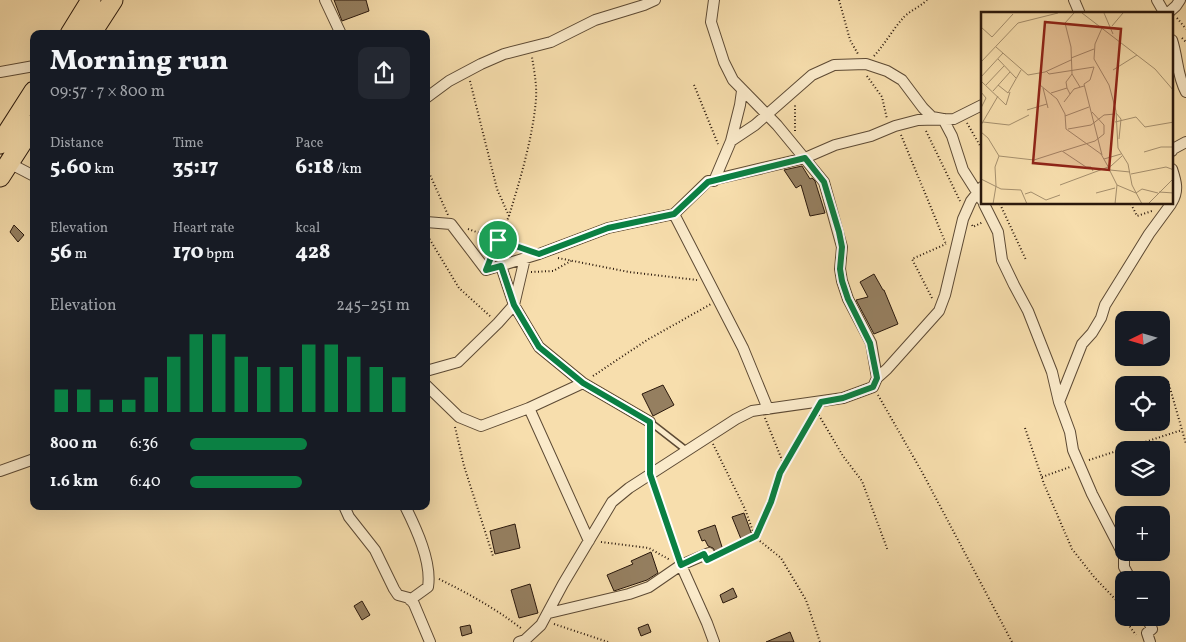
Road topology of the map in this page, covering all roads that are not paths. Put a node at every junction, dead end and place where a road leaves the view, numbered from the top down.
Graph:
1 (91, 0) edge
2 (113, 0) edge
3 (325, 0) edge
4 (655, 0) edge
5 (714, 0) edge
6 (1074, 0) edge
7 (1157, 0) edge
8 (1180, 0) edge
9 (1079, 12) edge
10 (1168, 12) edge
11 (72, 30) edge
12 (94, 30) edge
13 (339, 30) edge
14 (1174, 46) edge
15 (30, 67) edge
16 (0, 72) edge
17 (742, 91) junction
18 (1186, 92) edge
19 (430, 95) edge
20 (30, 96) edge
21 (981, 106) edge
22 (766, 114) junction
23 (943, 119) junction
24 (30, 130) edge
25 (732, 141) junction
26 (1186, 142) edge
27 (0, 144) edge
28 (1174, 150) edge
29 (805, 158) junction
30 (4, 170) edge
31 (1174, 174) edge
32 (30, 175) edge
33 (714, 181) junction
34 (980, 193) edge
35 (1174, 200) edge
36 (985, 205) edge
37 (1171, 205) edge
38 (674, 214) junction
39 (430, 222) edge
40 (525, 258) junction
41 (501, 266) junction
42 (514, 305) junction
43 (430, 370) edge
44 (875, 382) junction
45 (583, 383) junction
46 (430, 389) edge
47 (1059, 402) junction
48 (529, 408) junction
49 (765, 409) junction
50 (650, 422) junction
51 (686, 450) junction
52 (30, 460) edge
53 (0, 471) edge
54 (650, 474) junction
55 (346, 510) edge
56 (407, 510) edge
57 (589, 541) junction
58 (706, 554) road end
59 (681, 565) junction
60 (1126, 571) edge
61 (410, 600) junction
62 (546, 617) junction
63 (1151, 626) edge
64 (430, 642) edge
65 (519, 642) edge
66 (714, 642) edge
67 (1150, 642) edge

1 - 11 highway
2 - 12 highway
3 - 13 street
4 - 19 street
5 - 17 street
6 - 9 street
7 - 10 street
8 - 10 street
14 - 18 street
15 - 16 street
17 - 22 street
17 - 25 street
20 - 27 highway
21 - 23 street
22 - 23 street
22 - 25 street
22 - 29 street
23 - 29 street
23 - 34 street
24 - 30 highway
25 - 33 street
26 - 28 street
29 - 33 street
29 - 44 street
30 - 32 street
31 - 35 street
33 - 38 street
34 - 44 street
36 - 47 street
37 - 47 street
38 - 40 street
38 - 49 street
39 - 41 street
40 - 41 street
40 - 42 street
41 - 42 street
42 - 43 street
42 - 45 street
44 - 49 street
45 - 48 street
45 - 50 street
46 - 48 street
47 - 60 street
48 - 57 street
49 - 51 street
50 - 51 lane
50 - 54 lane
51 - 54 street
52 - 53 street
54 - 57 street
55 - 61 street
56 - 61 street
57 - 62 street
58 - 59 street
59 - 62 street
59 - 66 street
61 - 64 street
62 - 65 street
63 - 67 street

